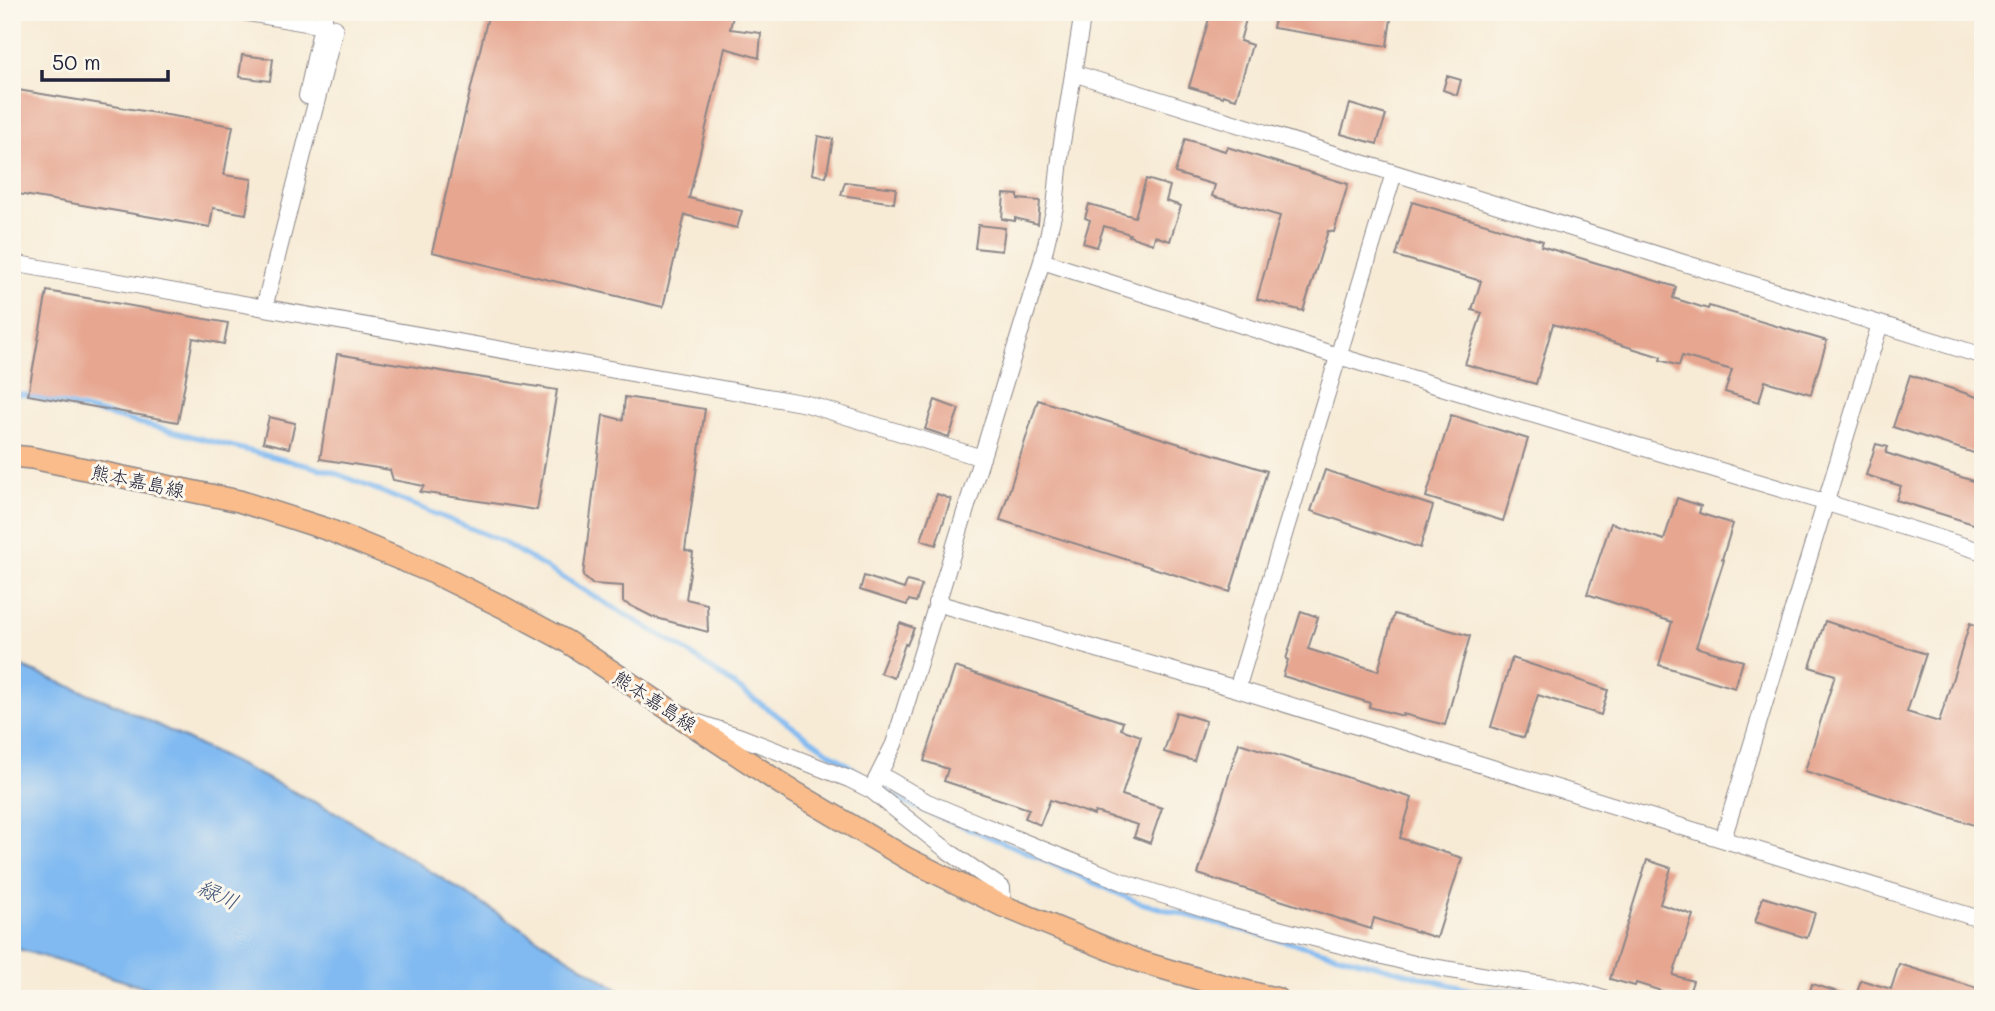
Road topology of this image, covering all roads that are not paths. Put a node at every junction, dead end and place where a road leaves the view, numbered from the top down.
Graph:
1 (242, 12) edge
2 (1083, 12) edge
3 (323, 19) edge
4 (1073, 73) junction
5 (1394, 173) junction
6 (1042, 261) junction
7 (12, 263) edge
8 (264, 307) junction
9 (1880, 324) junction
10 (1338, 356) junction
11 (1983, 356) edge
12 (12, 456) edge
13 (982, 458) junction
14 (1824, 502) junction
15 (1983, 552) edge
16 (936, 603) junction
17 (1237, 689) junction
18 (680, 717) junction
19 (879, 774) junction
20 (870, 790) junction
21 (1723, 839) junction
22 (1003, 906) junction
23 (1983, 920) edge
24 (1278, 999) edge
25 (1604, 999) edge

1 - 3 street
2 - 4 street
3 - 8 street
4 - 5 street
4 - 6 street
5 - 9 street
5 - 10 street
6 - 10 street
6 - 13 street
7 - 8 street
8 - 13 street
9 - 11 street
9 - 14 street
10 - 14 street
10 - 17 street
12 - 18 main road, 熊本嘉島線
13 - 16 street
14 - 15 street
14 - 21 street
16 - 17 street
16 - 19 street
17 - 21 street
18 - 20 street
18 - 22 main road, 熊本嘉島線
19 - 20 street
19 - 25 street
20 - 22 street
21 - 23 street
22 - 24 main road, 熊本嘉島線

